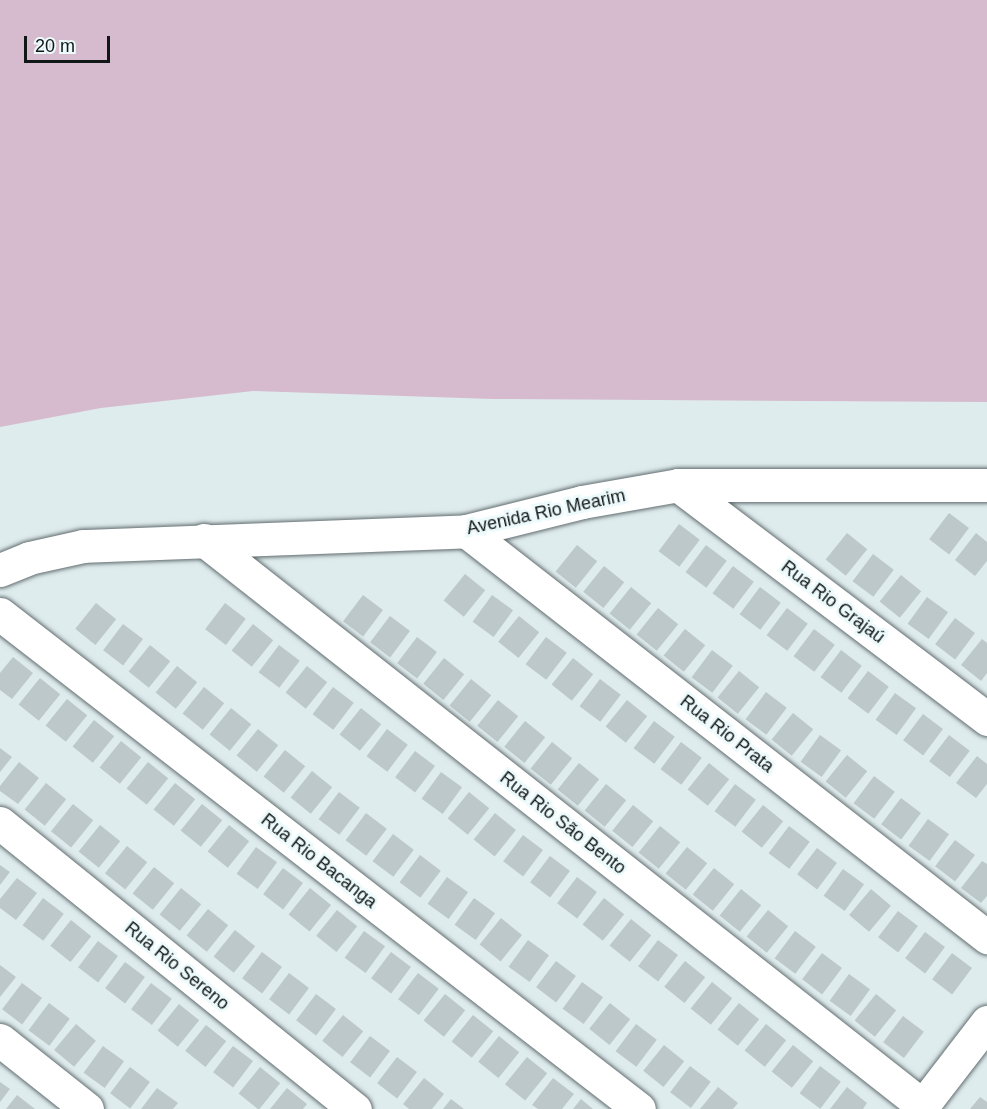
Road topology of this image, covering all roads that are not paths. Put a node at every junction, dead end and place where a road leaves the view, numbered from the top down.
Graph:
1 (972, 484) edge
2 (678, 485) junction
3 (987, 505) edge
4 (466, 531) junction
5 (204, 540) junction
6 (0, 570) edge
7 (0, 614) edge
8 (987, 719) edge
9 (0, 823) edge
10 (987, 937) edge
11 (987, 1022) edge
12 (0, 1040) edge
13 (922, 1108) edge
14 (87, 1109) edge
15 (355, 1109) edge
16 (639, 1109) edge

1 - 2 street, Avenida Rio Mearim
1 - 3 street
2 - 4 street, Avenida Rio Mearim
2 - 8 street, Rua Rio Grajaú
4 - 5 street, Avenida Rio Mearim
4 - 10 street, Rua Rio Prata
5 - 6 street, Avenida Rio Mearim
5 - 13 street, Rua Rio São Bento
7 - 16 street, Rua Rio Bacanga
9 - 15 street, Rua Rio Sereno
11 - 13 street
12 - 14 street

